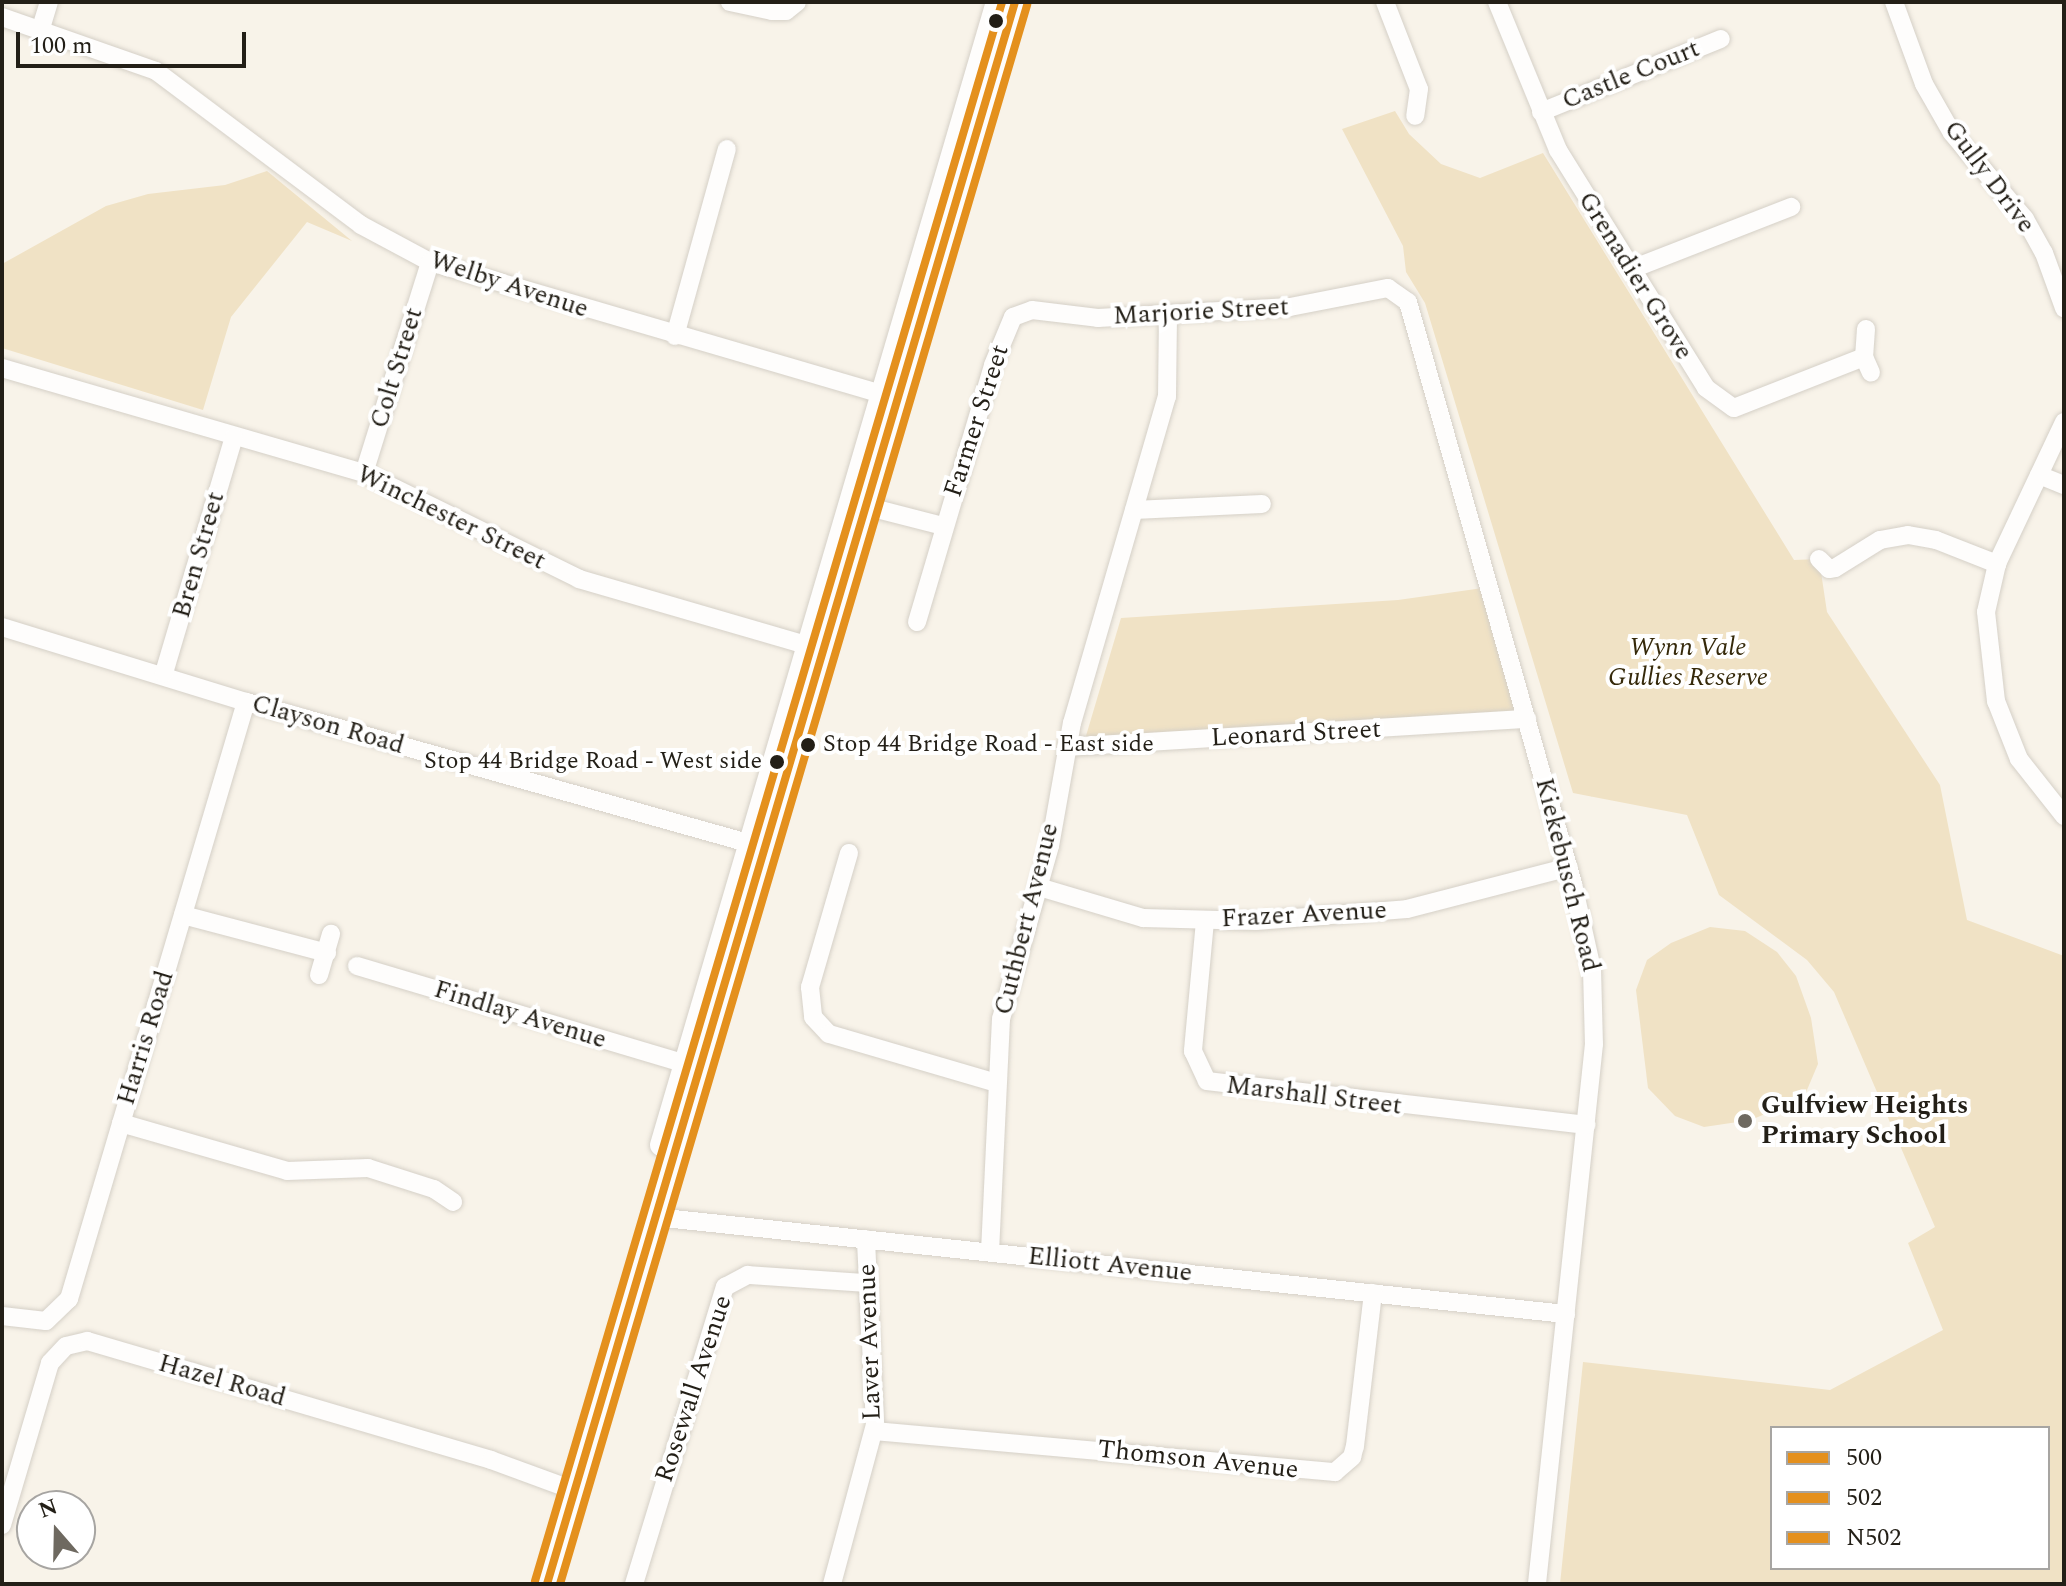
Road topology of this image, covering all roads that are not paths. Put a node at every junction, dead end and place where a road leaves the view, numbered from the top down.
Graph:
1 (49, 2) edge
2 (730, 2) edge
3 (797, 2) edge
4 (997, 2) edge
5 (1015, 2) edge
6 (1385, 2) edge
7 (1497, 2) edge
8 (1894, 2) edge
9 (2, 17) edge
10 (41, 28) junction
11 (1721, 39) dead end
12 (1541, 112) junction
13 (1415, 116) dead end
14 (727, 149) dead end
15 (1791, 207) dead end
16 (430, 262) junction
17 (1632, 269) junction
18 (1388, 288) joint
19 (2064, 308) edge
20 (1168, 314) junction
21 (1013, 317) joint
22 (1866, 329) dead end
23 (675, 336) junction
24 (2, 368) edge
25 (889, 396) junction
26 (2064, 422) edge
27 (234, 437) junction
28 (364, 473) junction
29 (2039, 475) junction
30 (2064, 485) edge
31 (1262, 504) dead end
32 (865, 506) junction
33 (1134, 510) junction
34 (943, 526) junction
35 (1819, 559) dead end
36 (1997, 564) junction
37 (917, 622) dead end
38 (2, 627) edge
39 (814, 647) junction
40 (164, 673) junction
41 (246, 702) junction
42 (1527, 719) junction
43 (1066, 747) junction
44 (2064, 816) edge
45 (756, 845) junction
46 (849, 853) dead end
47 (1569, 867) junction
48 (1039, 887) junction
49 (183, 915) junction
50 (1205, 921) junction
51 (331, 934) dead end
52 (327, 953) junction
53 (357, 966) dead end
54 (319, 975) dead end
55 (691, 1066) junction
56 (997, 1083) junction
57 (121, 1123) junction
58 (1586, 1125) junction
59 (453, 1202) dead end
60 (647, 1219) junction
61 (866, 1239) junction
62 (990, 1252) junction
63 (866, 1283) junction
64 (1373, 1293) junction
65 (1566, 1314) junction
66 (2, 1316) edge
67 (874, 1431) junction
68 (569, 1486) junction
69 (2, 1525) edge
70 (533, 1584) edge
71 (547, 1584) edge
72 (634, 1584) edge
73 (832, 1584) edge
74 (1537, 1584) edge

1 - 10 street
2 - 3 street
4 - 25 main road
5 - 25 main road
6 - 13 street
7 - 12 street, Grenadier Grove
8 - 19 street, Gully Drive
9 - 10 street, Welby Avenue
10 - 16 street, Welby Avenue
11 - 12 street, Castle Court
12 - 17 street, Grenadier Grove
14 - 23 street
15 - 17 street
16 - 23 street, Welby Avenue
16 - 28 street, Colt Street
17 - 22 street, Grenadier Grove
18 - 20 street, Marjorie Street
18 - 42 street, Kiekebusch Road
20 - 21 street, Marjorie Street
20 - 33 street, Cuthbert Avenue
21 - 34 street, Farmer Street
23 - 25 street, Welby Avenue
24 - 27 street, Winchester Street
25 - 32 main road
25 - 39 main road
26 - 29 street
27 - 28 street, Winchester Street
27 - 40 street, Bren Street
28 - 39 street, Winchester Street
29 - 30 street
29 - 36 street
31 - 33 street
32 - 34 street, Farmer Street
32 - 39 main road
33 - 43 street, Cuthbert Avenue
34 - 37 street, Farmer Street
35 - 36 street
36 - 44 street
38 - 40 street, Clayson Road
39 - 45 main road
40 - 41 street, Clayson Road
41 - 45 street, Clayson Road
41 - 49 street, Harris Road
42 - 43 street, Leonard Street
42 - 47 street, Kiekebusch Road
43 - 48 street, Cuthbert Avenue
45 - 55 main road
46 - 56 street
47 - 50 street, Frazer Avenue
47 - 58 street, Kiekebusch Road
48 - 50 street, Frazer Avenue
48 - 56 street, Cuthbert Avenue
49 - 52 street
49 - 57 street, Harris Road
50 - 58 street, Marshall Street
51 - 52 street
52 - 54 street
53 - 55 street, Findlay Avenue
55 - 60 main road
56 - 62 street, Cuthbert Avenue
57 - 59 street
57 - 66 street, Harris Road
58 - 65 street, Kiekebusch Road
60 - 61 street, Elliott Avenue
60 - 68 main road
61 - 62 street, Elliott Avenue
61 - 63 street, Laver Avenue
62 - 64 street, Elliott Avenue
63 - 67 street, Laver Avenue
63 - 72 street, Rosewall Avenue
64 - 65 street, Elliott Avenue
64 - 67 street, Thomson Avenue
65 - 74 street, Kiekebusch Road
67 - 73 street, Laver Avenue
68 - 69 street, Hazel Road
68 - 70 main road
68 - 71 main road

